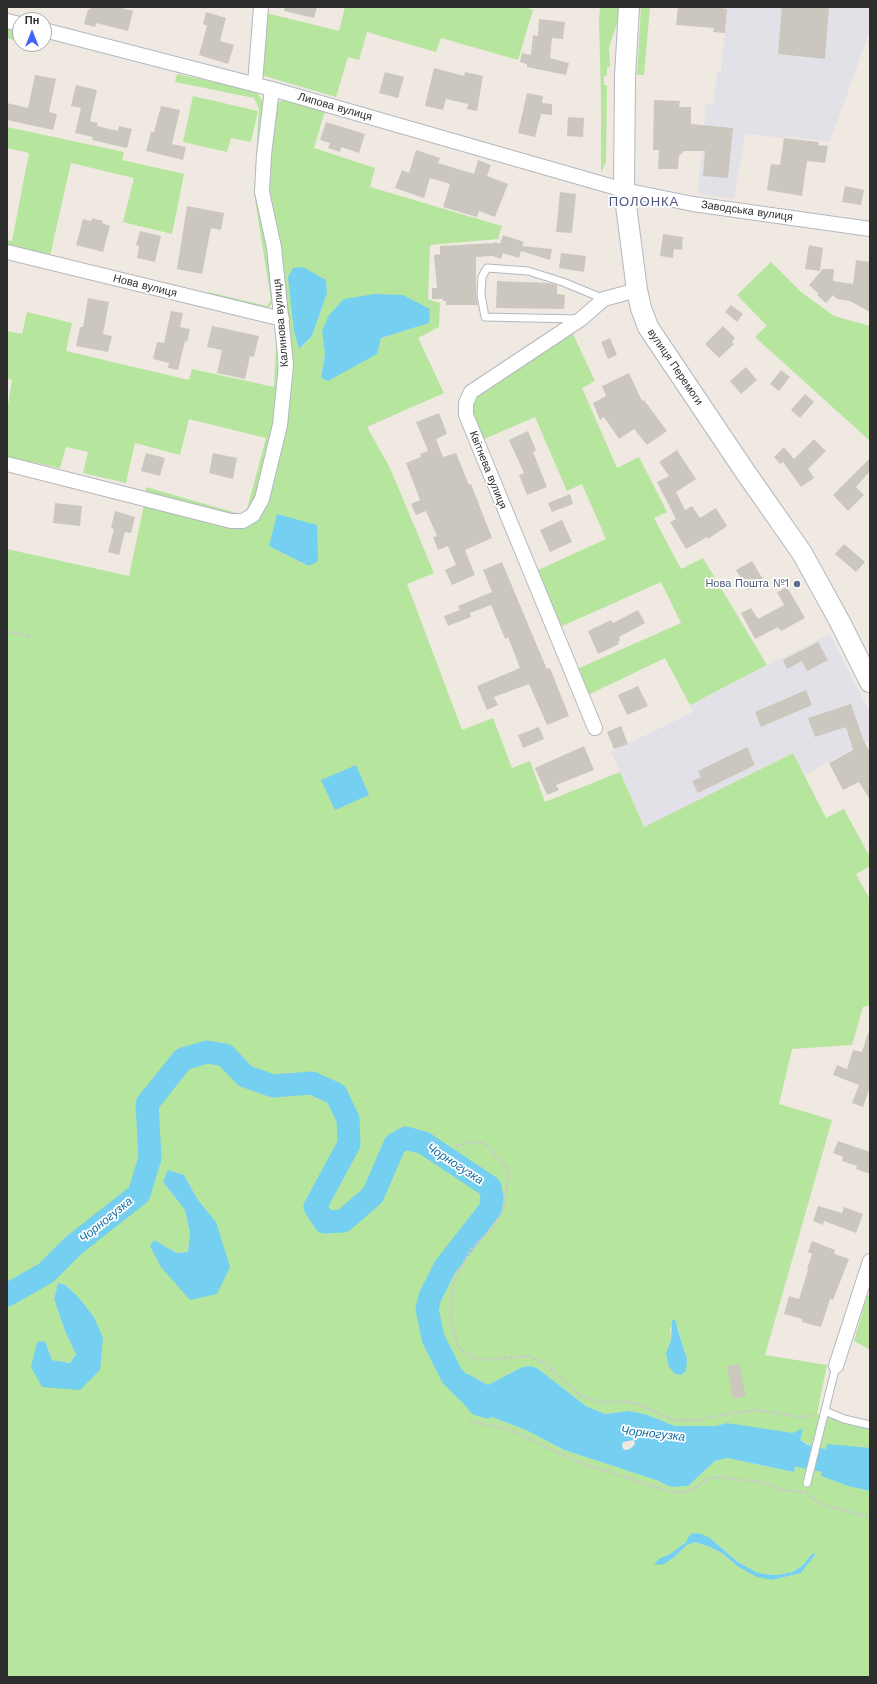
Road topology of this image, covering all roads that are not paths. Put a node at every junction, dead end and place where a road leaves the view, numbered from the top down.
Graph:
1 (261, 7) edge
2 (629, 7) edge
3 (52, 32) edge
4 (255, 84) junction
5 (272, 88) junction
6 (624, 190) junction
7 (870, 229) edge
8 (7, 252) edge
9 (637, 290) junction
10 (604, 299) junction
11 (282, 319) junction
12 (581, 319) junction
13 (7, 464) edge
14 (870, 682) edge
15 (595, 728) dead end
16 (870, 1261) edge
17 (836, 1366) joint
18 (825, 1411) junction
19 (870, 1425) edge
20 (808, 1483) road end

1 - 4 street
2 - 6 main road, вулиця Перемоги
3 - 4 street, Липова вулиця
4 - 5 street, Липова вулиця
5 - 6 street, Липова вулиця
5 - 11 street, Калинова вулиця
6 - 7 street, Заводська вулиця
6 - 9 main road, вулиця Перемоги
8 - 11 street, Нова вулиця
9 - 10 street, Квітнева вулиця
9 - 14 main road, вулиця Перемоги
10 - 12 street, Квітнева вулиця
10 - 12 lane
11 - 13 street, Калинова вулиця
12 - 15 street, Квітнева вулиця
16 - 17 street
17 - 18 lane
18 - 19 lane
18 - 20 lane

